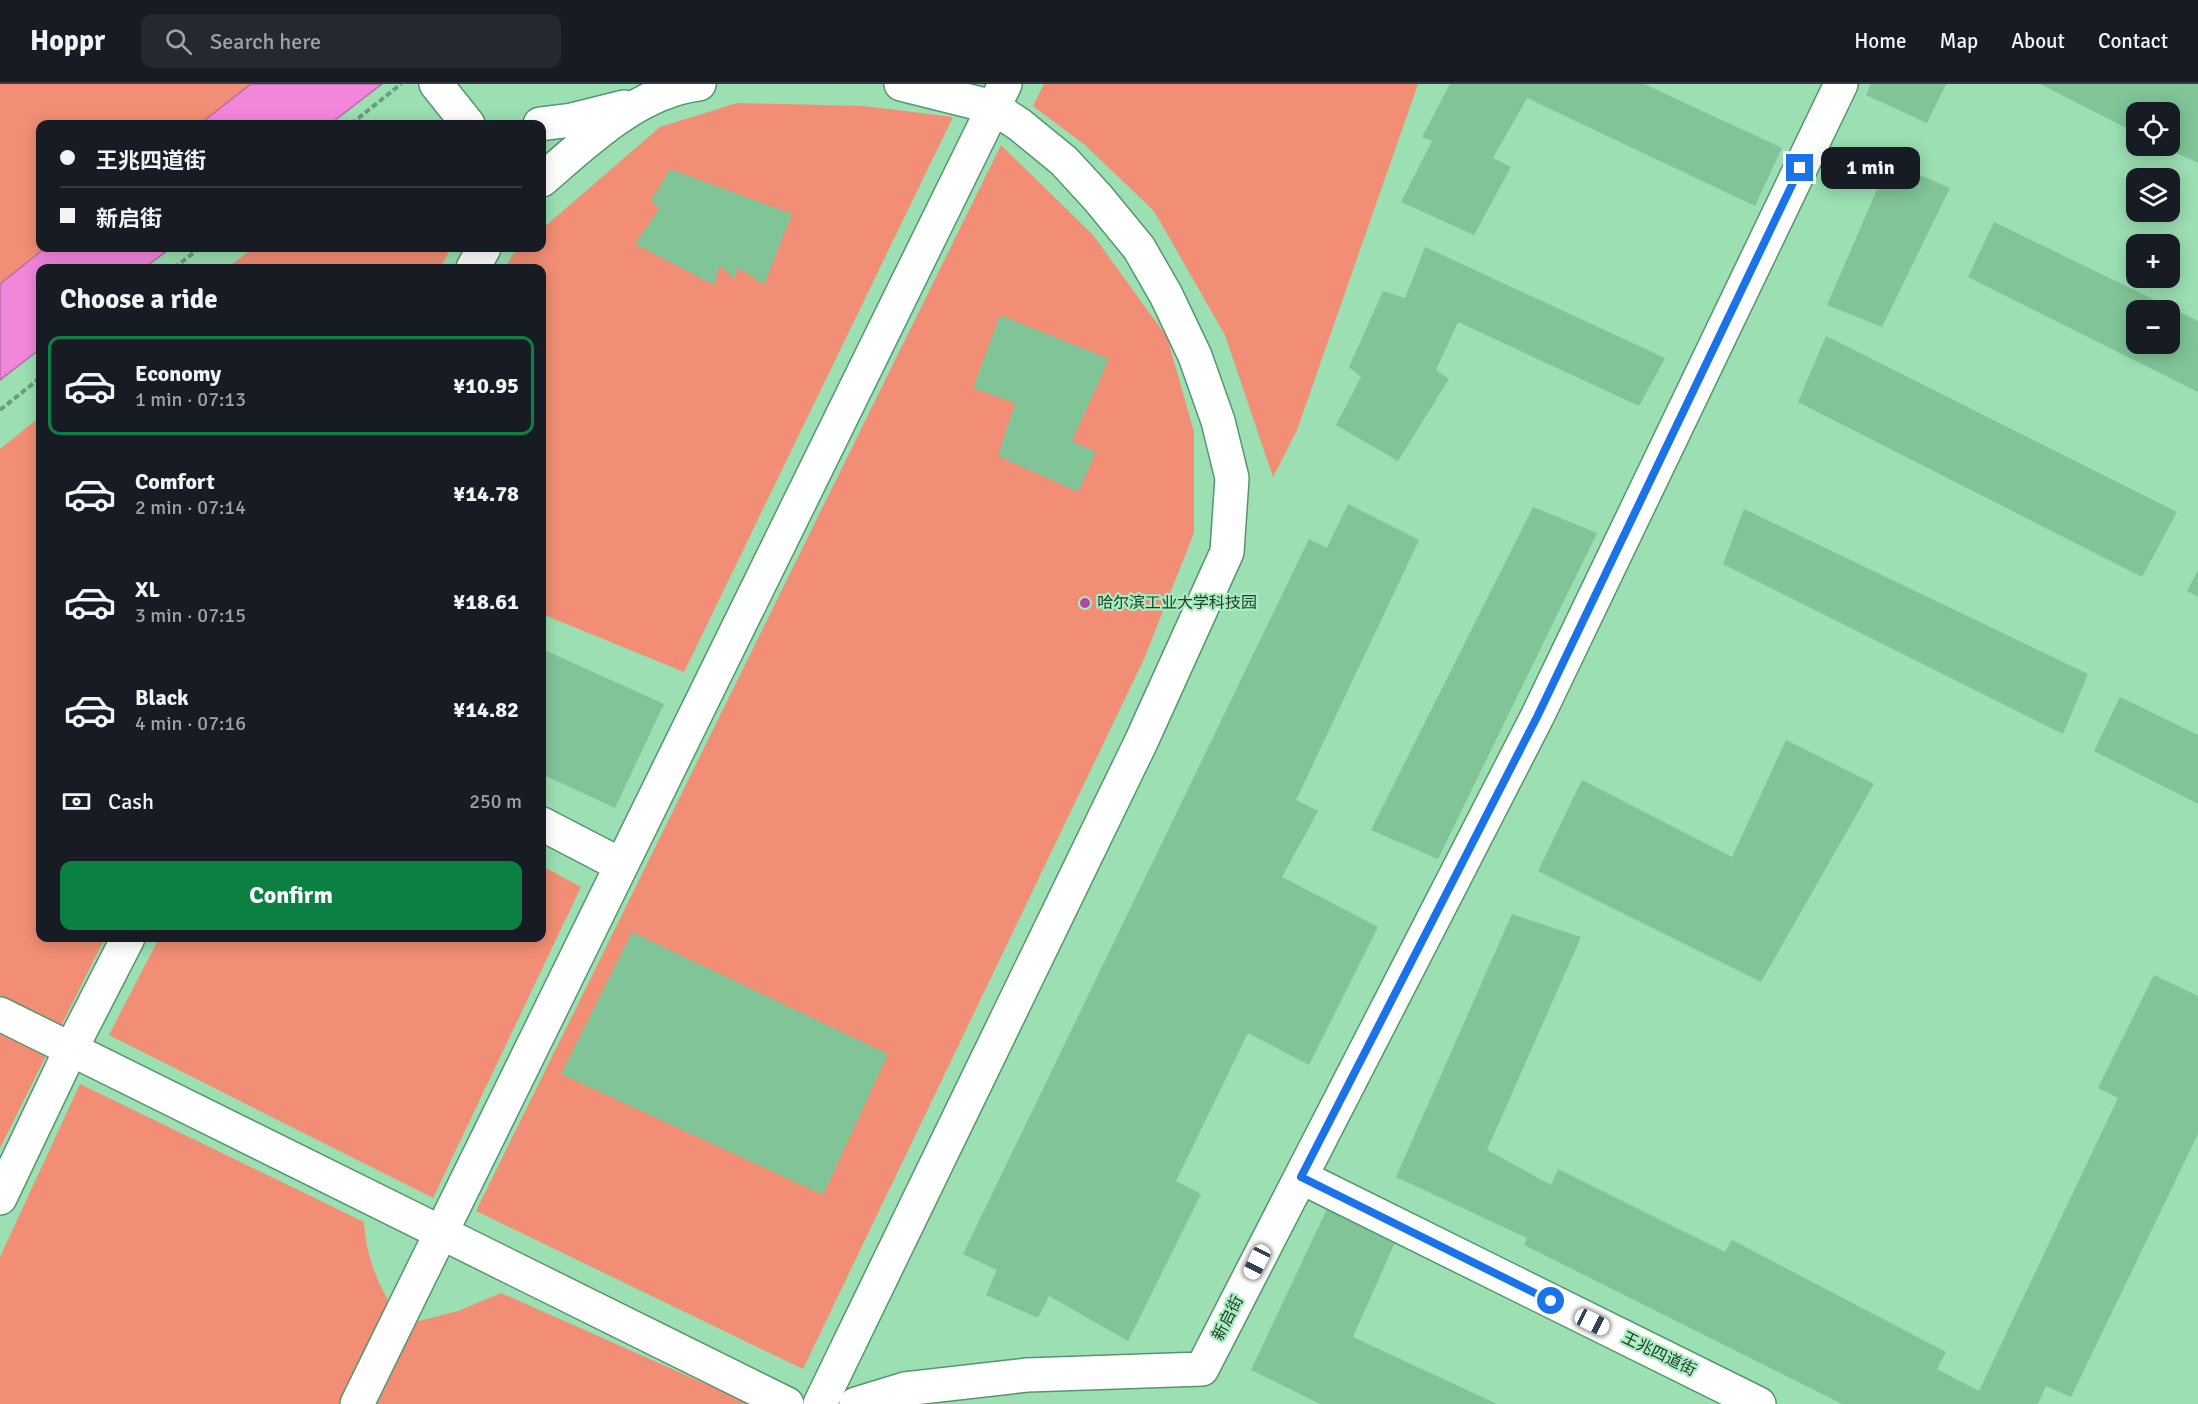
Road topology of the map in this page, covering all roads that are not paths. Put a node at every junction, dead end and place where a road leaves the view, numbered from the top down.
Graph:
1 (436, 84) edge
2 (699, 84) edge
3 (901, 84) edge
4 (1841, 84) edge
5 (999, 96) edge
6 (640, 103) junction
7 (465, 120) edge
8 (546, 123) edge
9 (546, 177) edge
10 (546, 826) edge
11 (621, 865) junction
12 (126, 942) edge
13 (0, 1014) edge
14 (70, 1049) junction
15 (1301, 1177) junction
16 (0, 1198) edge
17 (441, 1232) junction
18 (357, 1404) edge
19 (787, 1404) edge
20 (820, 1404) edge
21 (856, 1404) edge
22 (1759, 1404) edge

1 - 7 street
2 - 6 street
3 - 5 street
4 - 15 street, 新启街
5 - 11 street
5 - 20 street
6 - 8 street
6 - 9 street
10 - 11 street
11 - 17 street
12 - 14 street
13 - 14 street
14 - 16 street
14 - 17 street
15 - 21 street, 新启街
15 - 22 street, 王兆四道街
17 - 18 street
17 - 19 street

